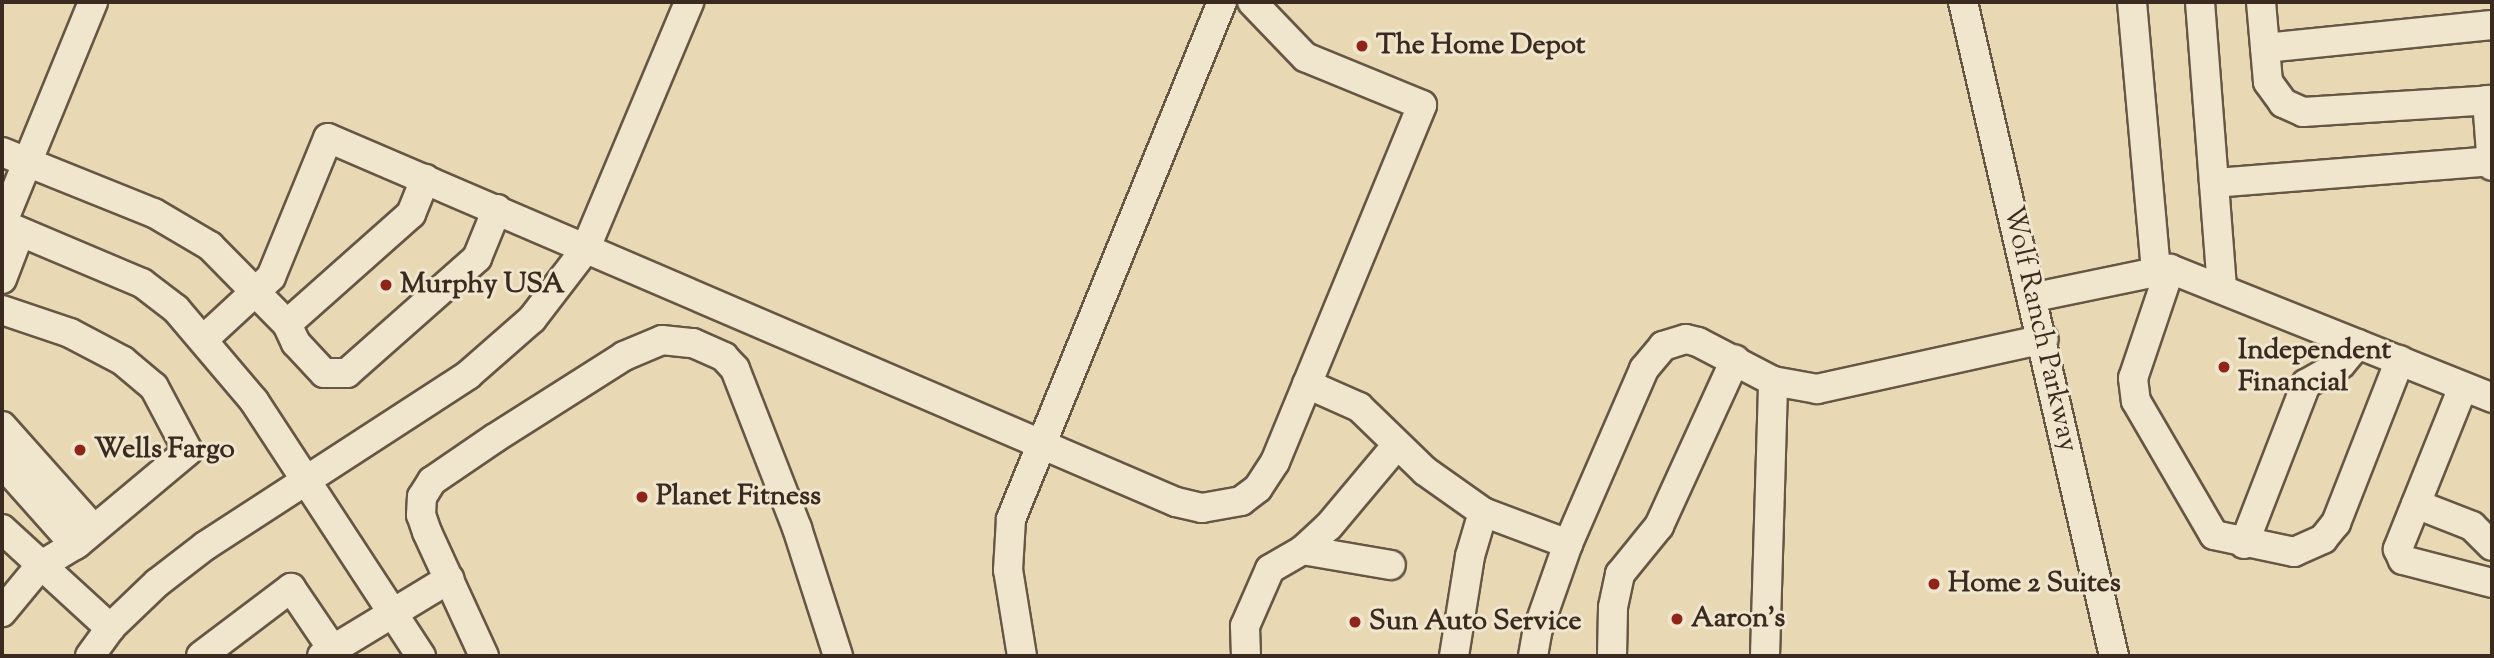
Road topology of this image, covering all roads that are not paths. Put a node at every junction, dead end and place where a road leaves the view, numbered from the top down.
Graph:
1 (93, 2) edge
2 (689, 2) edge
3 (1222, 2) edge
4 (1252, 2) edge
5 (1963, 2) edge
6 (2132, 2) edge
7 (2200, 2) edge
8 (2261, 2) edge
9 (2492, 25) edge
10 (2265, 48) junction
11 (2490, 100) edge
12 (2, 152) edge
13 (28, 163) junction
14 (2492, 163) edge
15 (425, 179) junction
16 (2214, 183) junction
17 (497, 209) junction
18 (8, 227) edge
19 (585, 250) junction
20 (2163, 270) junction
21 (2, 279) edge
22 (2222, 289) junction
23 (256, 291) junction
24 (2035, 297) junction
25 (2, 310) edge
26 (287, 324) junction
27 (204, 338) junction
28 (2044, 339) junction
29 (2358, 344) junction
30 (1735, 360) junction
31 (2400, 360) junction
32 (1773, 381) junction
33 (1307, 384) junction
34 (2463, 387) junction
35 (2492, 398) edge
36 (2, 426) edge
37 (1040, 445) junction
38 (1397, 445) junction
39 (2, 463) edge
40 (304, 481) junction
41 (2416, 504) junction
42 (1483, 512) junction
43 (2, 529) edge
44 (84, 536) junction
45 (1568, 544) junction
46 (2244, 544) junction
47 (2492, 546) edge
48 (1303, 550) junction
49 (1391, 565) dead end
50 (40, 566) junction
51 (449, 579) junction
52 (2492, 583) edge
53 (2, 612) edge
54 (392, 613) junction
55 (110, 628) junction
56 (331, 654) edge
57 (90, 656) edge
58 (201, 656) edge
59 (421, 656) edge
60 (484, 656) edge
61 (838, 656) edge
62 (1022, 656) edge
63 (1246, 656) edge
64 (1454, 656) edge
65 (1533, 656) edge
66 (1612, 656) edge
67 (1765, 656) edge
68 (2114, 656) edge

1 - 13 street
2 - 19 street
3 - 37 street
4 - 33 street
5 - 24 street, Wolf Ranch Parkway
6 - 20 street
7 - 16 street
8 - 10 street
9 - 10 street
10 - 11 street
11 - 14 street
12 - 13 street
13 - 18 street
13 - 23 street
14 - 16 street
15 - 17 street
15 - 23 street
15 - 26 street
16 - 22 street
17 - 19 street
17 - 26 street
18 - 21 street
18 - 27 street
19 - 37 street
19 - 40 street
20 - 22 street
20 - 24 street
20 - 46 street
22 - 29 street
23 - 26 street
23 - 27 street
24 - 28 street, Wolf Ranch Parkway
25 - 44 street
27 - 40 street
28 - 32 street
28 - 68 street, Wolf Ranch Parkway
29 - 31 street
29 - 46 street
30 - 32 street
30 - 45 street
30 - 66 street
31 - 34 street
31 - 46 street
32 - 67 street
33 - 37 street
33 - 38 street
34 - 35 street
34 - 41 street
36 - 44 street
37 - 62 street
38 - 42 street
38 - 48 street
39 - 44 street
40 - 54 street
40 - 55 street
41 - 47 street
41 - 52 street
42 - 45 street
42 - 64 street
43 - 50 street
44 - 50 street
45 - 65 street
48 - 49 street
48 - 63 street
50 - 53 street
50 - 55 street
51 - 54 street
51 - 60 street
51 - 61 street
54 - 56 street
54 - 59 street
55 - 57 street
56 - 58 street

